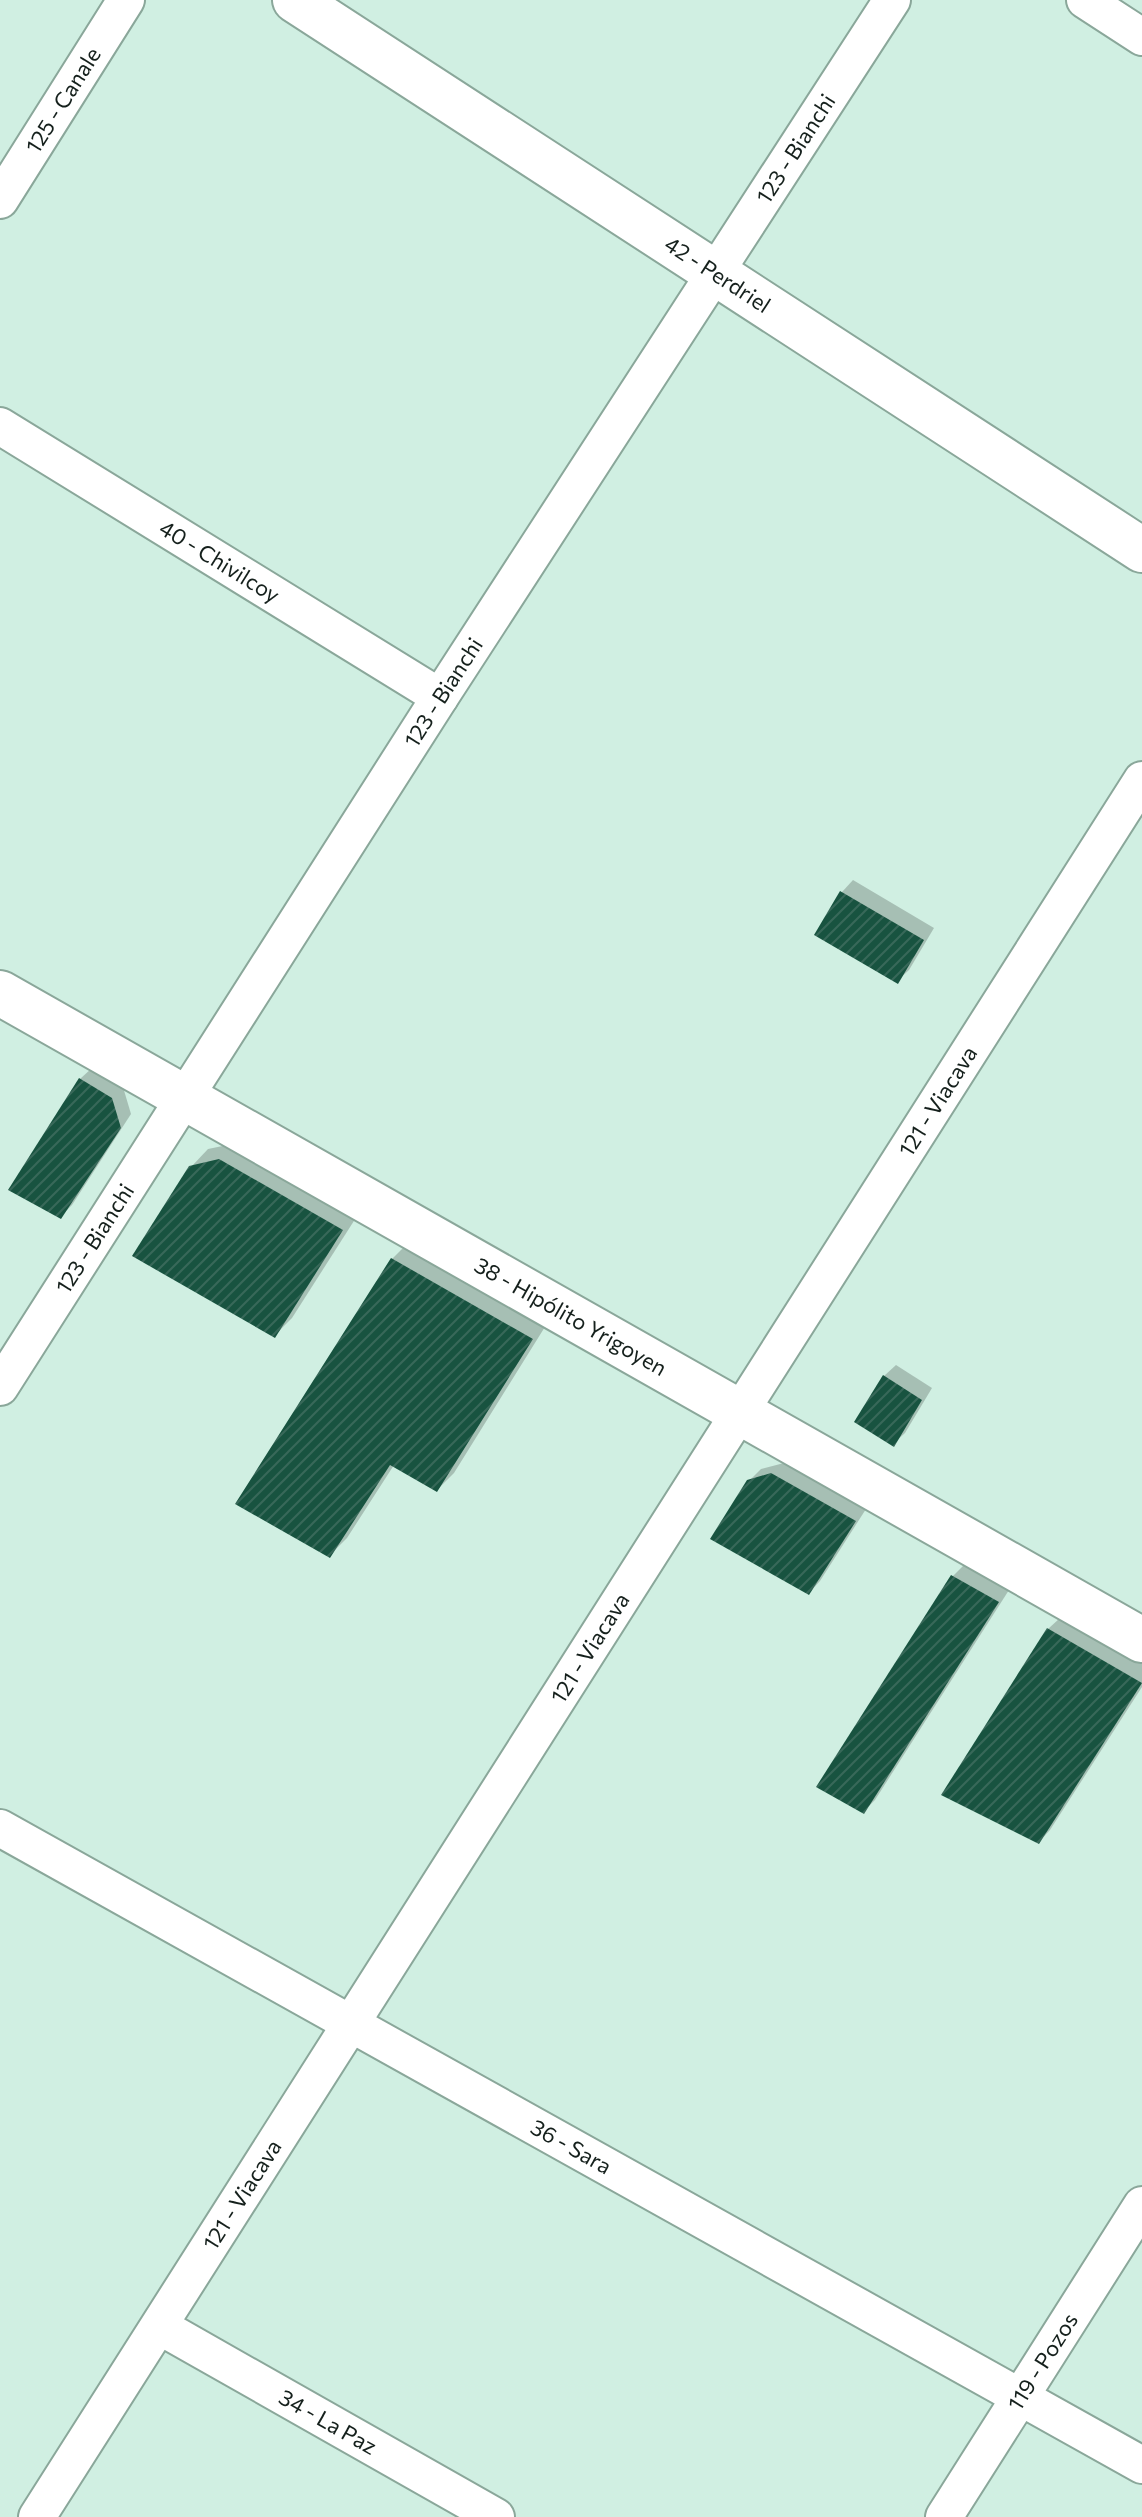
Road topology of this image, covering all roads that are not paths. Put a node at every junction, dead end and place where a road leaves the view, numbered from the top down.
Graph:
1 (126, 0) edge
2 (295, 0) edge
3 (892, 0) edge
4 (1085, 0) edge
5 (1142, 37) edge
6 (0, 200) edge
7 (715, 274) junction
8 (0, 426) edge
9 (1142, 550) edge
10 (440, 697) junction
11 (1142, 780) edge
12 (0, 993) edge
13 (185, 1096) junction
14 (0, 1387) edge
15 (739, 1413) junction
16 (1142, 1640) edge
17 (0, 1828) edge
18 (349, 2022) junction
19 (1142, 2205) edge
20 (161, 2327) junction
21 (1022, 2398) junction
22 (1142, 2465) edge
23 (37, 2517) edge
24 (496, 2517) edge
25 (944, 2517) edge

1 - 6 street, 125 - Canale
2 - 7 street, 42 - Perdriel
3 - 7 street, 123 - Bianchi
4 - 5 street
7 - 9 street, 42 - Perdriel
7 - 10 street, 123 - Bianchi
8 - 10 street, 40 - Chivilcoy
10 - 13 street, 123 - Bianchi
11 - 15 street, 121 - Viacava
12 - 13 street, 38 - Hipólito Yrigoyen
13 - 14 street, 123 - Bianchi
13 - 15 street, 38 - Hipólito Yrigoyen
15 - 16 street, 38 - Hipólito Yrigoyen
15 - 18 street, 121 - Viacava
17 - 18 street, 36 - Sara
18 - 20 street, 121 - Viacava
18 - 21 street, 36 - Sara
19 - 21 street, 119 - Pozos
20 - 23 street, 121 - Viacava
20 - 24 street, 34 - La Paz
21 - 22 street, 36 - Sara
21 - 25 street, 119 - Pozos

